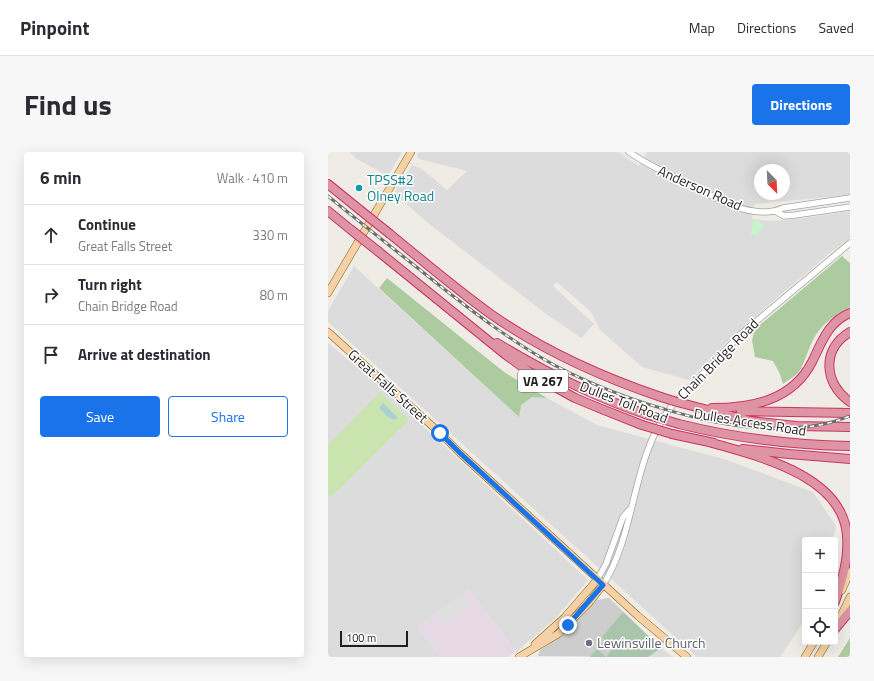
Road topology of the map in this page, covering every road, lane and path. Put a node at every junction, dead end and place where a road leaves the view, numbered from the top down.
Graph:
1 (411, 152) edge
2 (629, 152) edge
3 (328, 184) edge
4 (850, 198) edge
5 (850, 207) edge
6 (328, 211) edge
7 (775, 211) junction
8 (850, 243) edge
9 (328, 293) edge
10 (850, 312) edge
11 (456, 315) junction
12 (328, 332) edge
13 (850, 332) edge
14 (677, 402) joint
15 (850, 402) edge
16 (694, 406) junction
17 (712, 408) junction
18 (850, 413) edge
19 (850, 428) edge
20 (709, 442) junction
21 (850, 446) edge
22 (850, 459) edge
23 (631, 508) junction
24 (850, 572) edge
25 (597, 580) junction
26 (603, 585) junction
27 (838, 592) edge
28 (838, 596) edge
29 (850, 597) edge
30 (850, 611) edge
31 (838, 622) edge
32 (838, 625) edge
33 (812, 645) edge
34 (825, 645) edge
35 (678, 650) junction
36 (528, 651) junction
37 (519, 657) edge
38 (684, 657) edge
39 (687, 657) edge
40 (805, 657) edge
41 (818, 657) edge

1 - 9 main road
2 - 7 street, Anderson Road
3 - 14 highway, Dulles Toll Road / VA 267, bridge
4 - 7 street, Anderson Road
5 - 7 street, Anderson Road
6 - 11 highway, Dulles Toll Road / VA 267, bridge
8 - 23 street, Chain Bridge Road
10 - 17 highway
11 - 20 highway, Dulles Toll Road / VA 267, bridge
11 - 21 highway, Dulles Access Road, bridge
12 - 25 main road, Great Falls Street
13 - 15 highway
14 - 16 highway, Dulles Access Road
16 - 17 highway
16 - 19 highway, Dulles Access Road
17 - 18 highway
20 - 22 highway, Dulles Toll Road / VA 267
20 - 27 highway
23 - 25 street, Chain Bridge Road
23 - 26 street, Chain Bridge Road
24 - 28 main road
25 - 26 main road, Great Falls Street
25 - 36 main road, Chain Bridge Road
26 - 35 main road, Great Falls Street
26 - 36 main road, Chain Bridge Road
29 - 31 main road
30 - 32 highway
33 - 40 main road
34 - 41 main road
35 - 38 main road, Great Falls Street
35 - 39 main road, Great Falls Street
36 - 37 main road, Chain Bridge Road

